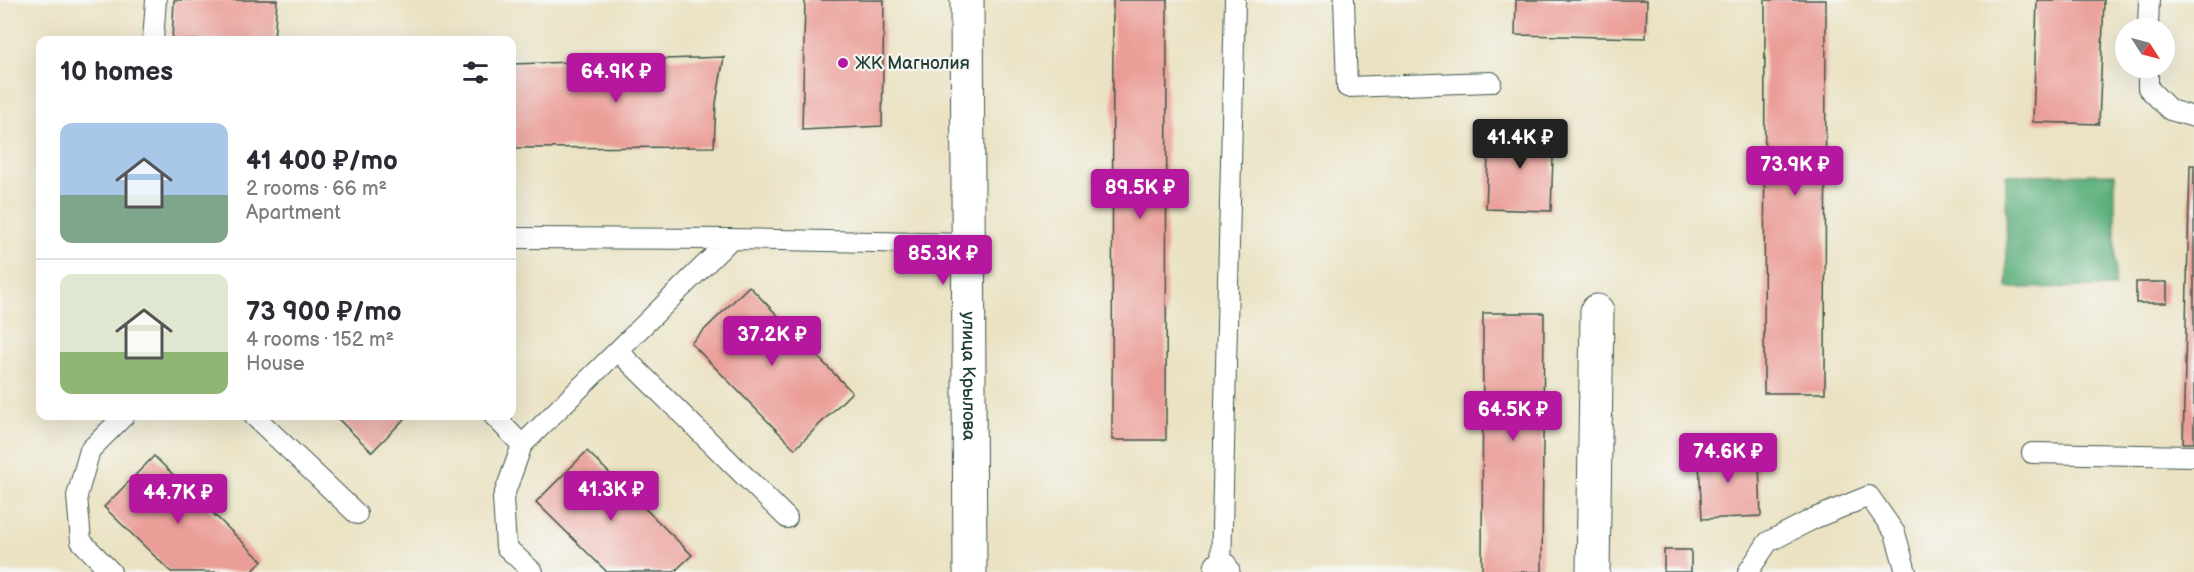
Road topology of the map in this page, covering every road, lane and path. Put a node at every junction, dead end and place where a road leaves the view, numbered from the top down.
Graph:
1 (156, 0) edge
2 (967, 0) edge
3 (1235, 0) edge
4 (1344, 0) edge
5 (2149, 0) edge
6 (2148, 18) edge
7 (153, 36) edge
8 (2148, 78) edge
9 (1491, 82) dead end
10 (2194, 117) edge
11 (516, 238) edge
12 (731, 239) junction
13 (968, 244) junction
14 (1597, 311) dead end
15 (618, 351) junction
16 (120, 420) edge
17 (258, 420) edge
18 (498, 420) edge
19 (522, 445) junction
20 (2032, 453) dead end
21 (2194, 456) edge
22 (357, 514) dead end
23 (787, 518) dead end
24 (1220, 571) edge
25 (111, 572) edge
26 (533, 572) edge
27 (970, 572) edge
28 (1593, 572) edge
29 (1748, 572) edge
30 (1906, 572) edge

1 - 7 lane
2 - 13 street, улица Крылова
3 - 24 lane
4 - 9 lane
5 - 6 lane
8 - 10 lane
11 - 12 lane
12 - 13 lane
12 - 15 lane
13 - 27 street, улица Крылова
14 - 28 street
15 - 19 lane
15 - 23 lane
16 - 25 lane
17 - 22 lane
18 - 19 lane
19 - 26 lane
20 - 21 lane
29 - 30 lane

